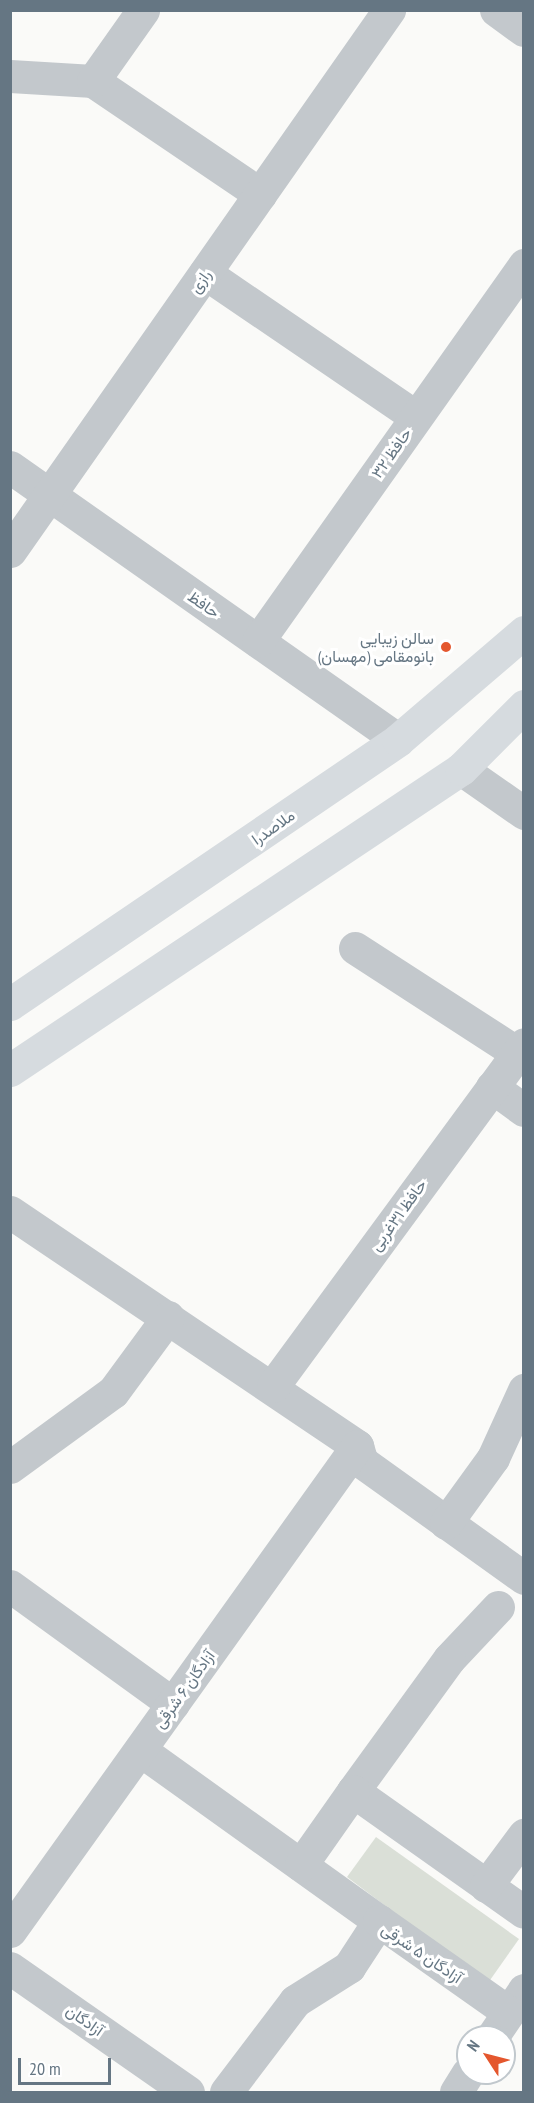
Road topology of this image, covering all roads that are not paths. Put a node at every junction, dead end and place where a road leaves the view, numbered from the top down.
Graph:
1 (143, 10) edge
2 (388, 10) edge
3 (496, 10) edge
4 (524, 30) edge
5 (93, 81) junction
6 (13, 83) edge
7 (260, 194) junction
8 (524, 265) edge
9 (205, 273) junction
10 (416, 417) junction
11 (10, 467) edge
12 (50, 495) junction
13 (10, 551) edge
14 (524, 632) edge
15 (258, 641) junction
16 (524, 706) edge
17 (398, 740) junction
18 (461, 769) junction
19 (524, 813) edge
20 (355, 948) dead end
21 (10, 1004) edge
22 (520, 1049) edge
23 (10, 1070) edge
24 (492, 1087) junction
25 (524, 1110) edge
26 (10, 1212) edge
27 (168, 1317) junction
28 (273, 1386) junction
29 (524, 1390) edge
30 (357, 1446) junction
31 (10, 1467) edge
32 (446, 1523) junction
33 (524, 1578) edge
34 (10, 1586) edge
35 (498, 1607) dead end
36 (173, 1704) junction
37 (140, 1750) junction
38 (353, 1791) junction
39 (524, 1835) edge
40 (301, 1865) junction
41 (486, 1886) junction
42 (524, 1912) edge
43 (379, 1921) junction
44 (10, 1931) edge
45 (10, 1968) edge
46 (508, 2013) edge
47 (179, 2090) edge
48 (226, 2092) edge

1 - 5 street
2 - 7 street, رازی
3 - 4 street
5 - 6 street
5 - 7 street
7 - 9 street, رازی
8 - 10 street, حافظ ۳۲
9 - 10 street
9 - 12 street, رازی
10 - 15 street, حافظ ۳۲
11 - 12 street, حافظ
12 - 13 street, رازی
12 - 15 street, حافظ
14 - 17 main road, ملاصدرا
15 - 17 street, حافظ
16 - 18 main road
17 - 21 main road, ملاصدرا
18 - 19 street
18 - 23 main road
20 - 22 street
22 - 24 street, حافظ ۳۱غربی
24 - 25 street
24 - 28 street, حافظ ۳۱غربی
26 - 27 street
27 - 28 street
27 - 31 street
28 - 30 street
29 - 32 street
30 - 32 street
30 - 36 street, آزادگان ۶ شرقی
32 - 33 street
34 - 36 street
35 - 38 street
36 - 37 street, آزادگان ۶ شرقی
37 - 40 street
37 - 44 street, آزادگان ۶ شرقی
38 - 40 street
38 - 41 street
39 - 41 street
40 - 43 street
41 - 42 street
43 - 46 street, آزادگان ۵ شرقی
43 - 48 street, آزادگان ۵ شرقی
45 - 47 street, آزادگان

